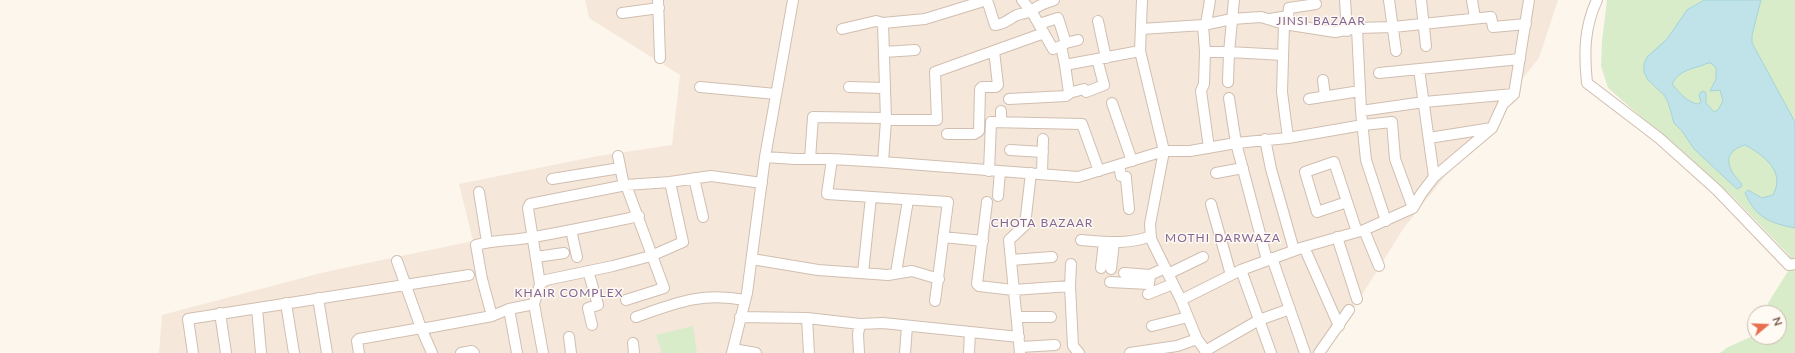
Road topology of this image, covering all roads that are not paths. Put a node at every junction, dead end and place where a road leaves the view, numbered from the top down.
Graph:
1 (793, 0) edge
2 (987, 0) edge
3 (1022, 0) edge
4 (1054, 0) edge
5 (1142, 0) edge
6 (1210, 0) edge
7 (1234, 0) edge
8 (1345, 0) edge
9 (1389, 0) edge
10 (1421, 0) edge
11 (1472, 0) edge
12 (1529, 0) edge
13 (1597, 0) edge
14 (659, 4) edge
15 (1316, 4) dead end
16 (1030, 11) junction
17 (622, 13) dead end
18 (1475, 18) junction
19 (1232, 19) junction
20 (1268, 19) junction
21 (1098, 21) dead end
22 (883, 23) junction
23 (1424, 23) junction
24 (1038, 24) junction
25 (1284, 24) junction
26 (1526, 24) junction
27 (1204, 25) junction
28 (1393, 27) junction
29 (842, 29) dead end
30 (1141, 29) junction
31 (1352, 29) junction
32 (1062, 30) junction
33 (1045, 35) junction
34 (1078, 40) dead end
35 (1064, 45) junction
36 (1426, 46) dead end
37 (915, 50) dead end
38 (994, 50) junction
39 (1140, 51) junction
40 (1396, 51) dead end
41 (884, 52) junction
42 (1205, 52) junction
43 (1229, 52) junction
44 (1283, 55) junction
45 (660, 58) dead end
46 (1101, 59) junction
47 (1520, 59) junction
48 (1065, 65) junction
49 (1419, 69) junction
50 (1379, 73) dead end
51 (1323, 80) dead end
52 (1228, 82) dead end
53 (700, 87) dead end
54 (849, 87) dead end
55 (885, 88) junction
56 (1360, 91) junction
57 (1070, 93) junction
58 (776, 94) junction
59 (1514, 94) junction
60 (1325, 96) junction
61 (1229, 98) dead end
62 (1009, 99) dead end
63 (1309, 99) dead end
64 (1424, 102) junction
65 (1112, 103) dead end
66 (1001, 111) dead end
67 (1361, 111) junction
68 (885, 119) junction
69 (1001, 122) junction
70 (1363, 125) junction
71 (1492, 128) junction
72 (946, 134) dead end
73 (1288, 138) junction
74 (1429, 138) junction
75 (1043, 139) dead end
76 (1265, 139) junction
77 (1236, 143) junction
78 (1209, 148) junction
79 (1010, 150) dead end
80 (1164, 151) junction
81 (1043, 152) junction
82 (618, 156) dead end
83 (765, 157) junction
84 (810, 159) junction
85 (832, 159) junction
86 (1132, 161) junction
87 (883, 162) junction
88 (1119, 165) junction
89 (620, 168) junction
90 (1243, 168) junction
91 (989, 171) junction
92 (1000, 171) junction
93 (1100, 171) junction
94 (1031, 173) junction
95 (1216, 173) dead end
96 (1042, 174) junction
97 (573, 176) junction
98 (1434, 177) junction
99 (694, 178) junction
100 (552, 179) dead end
101 (670, 182) junction
102 (762, 183) junction
103 (625, 186) junction
104 (479, 192) dead end
105 (575, 195) junction
106 (998, 196) dead end
107 (871, 197) junction
108 (908, 200) junction
109 (987, 202) dead end
110 (1347, 202) junction
111 (1211, 204) dead end
112 (1413, 208) junction
113 (1129, 209) dead end
114 (638, 216) junction
115 (703, 217) dead end
116 (1386, 221) junction
117 (571, 230) junction
118 (1361, 231) junction
119 (1151, 236) junction
120 (533, 237) junction
121 (944, 237) junction
122 (1337, 237) junction
123 (1081, 240) dead end
124 (983, 241) junction
125 (487, 242) junction
126 (1109, 242) junction
127 (1304, 247) junction
128 (1294, 250) junction
129 (564, 253) dead end
130 (651, 256) junction
131 (577, 257) dead end
132 (1204, 257) dead end
133 (536, 258) junction
134 (1052, 258) dead end
135 (752, 259) junction
136 (1269, 259) junction
137 (1011, 260) junction
138 (397, 261) dead end
139 (1071, 264) dead end
140 (1795, 264) edge
141 (1379, 266) dead end
142 (1106, 268) dead end
143 (1242, 270) junction
144 (588, 271) junction
145 (1167, 271) junction
146 (863, 273) junction
147 (896, 273) junction
148 (1124, 273) dead end
149 (469, 275) dead end
150 (1150, 275) junction
151 (1231, 276) junction
152 (939, 279) junction
153 (1110, 282) dead end
154 (540, 284) junction
155 (1173, 284) junction
156 (406, 285) junction
157 (1070, 286) junction
158 (1013, 290) junction
159 (1148, 294) dead end
160 (318, 298) junction
161 (1357, 298) dead end
162 (626, 300) dead end
163 (745, 300) junction
164 (1181, 300) junction
165 (935, 301) dead end
166 (286, 303) junction
167 (534, 304) junction
168 (257, 308) junction
169 (509, 309) junction
170 (1290, 309) junction
171 (1349, 310) dead end
172 (220, 313) junction
173 (492, 316) junction
174 (636, 317) dead end
175 (740, 317) junction
176 (1017, 317) junction
177 (1051, 317) dead end
178 (1188, 317) junction
179 (807, 318) junction
180 (1259, 320) junction
181 (860, 324) junction
182 (592, 325) dead end
183 (908, 326) junction
184 (1152, 326) dead end
185 (1339, 326) junction
186 (421, 328) junction
187 (970, 332) junction
188 (569, 337) dead end
189 (1197, 339) junction
190 (1055, 345) dead end
191 (1019, 346) edge
192 (733, 351) edge
193 (1206, 352) edge
194 (193, 353) edge
195 (226, 353) edge
196 (261, 353) edge
197 (294, 353) edge
198 (327, 353) edge
199 (359, 353) edge
200 (432, 353) edge
201 (461, 353) edge
202 (474, 353) edge
203 (517, 353) edge
204 (543, 353) edge
205 (571, 353) edge
206 (756, 353) edge
207 (809, 353) edge
208 (859, 353) edge
209 (905, 353) edge
210 (969, 353) edge
211 (1079, 353) edge
212 (1130, 353) edge
213 (1271, 353) edge
214 (1305, 353) edge
215 (1319, 353) edge

1 - 58 street
2 - 16 street
2 - 22 street
3 - 16 street
4 - 16 street
5 - 30 street
6 - 27 street
7 - 19 street
8 - 31 street
9 - 28 street
10 - 23 street
11 - 18 street
12 - 26 street
13 - 140 street
14 - 17 street
14 - 45 street
15 - 20 street
16 - 24 street
18 - 23 street
18 - 26 street
19 - 20 street
19 - 27 street
19 - 43 street
20 - 25 street
21 - 46 street
22 - 29 street
22 - 41 street
23 - 28 street
23 - 36 street
24 - 32 street
24 - 33 street
25 - 31 street
25 - 44 street
26 - 47 street
27 - 30 street
27 - 42 street
28 - 31 street
28 - 40 street
30 - 39 street
31 - 56 street
32 - 33 street
32 - 35 street
33 - 35 street
33 - 38 street
34 - 35 street
35 - 48 street
37 - 41 street
38 - 68 street
38 - 72 street
39 - 46 street
39 - 80 street
41 - 55 street
42 - 43 street
42 - 78 street
43 - 44 street
43 - 52 street
44 - 73 street
46 - 48 street
46 - 57 street
47 - 49 street
47 - 59 street
48 - 57 street
49 - 50 street
49 - 64 street
51 - 60 street
53 - 58 street
54 - 55 street
55 - 68 street
56 - 60 street
56 - 67 street
57 - 62 street
58 - 83 street
59 - 64 street
59 - 71 street
60 - 63 street
61 - 77 street
64 - 67 street
64 - 74 street
65 - 86 street
66 - 69 street
67 - 70 street
68 - 84 street
68 - 87 street
69 - 91 street
69 - 93 street
70 - 73 street
70 - 112 street
70 - 116 street
71 - 74 street
71 - 98 street
73 - 76 street
74 - 98 street
75 - 81 street
76 - 77 street
76 - 128 street
77 - 78 street
77 - 90 street
78 - 80 street
79 - 81 street
80 - 86 street
80 - 119 street
81 - 96 street
82 - 89 street
83 - 84 street
83 - 102 street
84 - 85 street
85 - 87 street
85 - 107 street
86 - 88 street
87 - 91 street
88 - 93 street
88 - 113 street
89 - 97 street
89 - 103 street
90 - 95 street
90 - 136 street
91 - 92 street
92 - 94 street
92 - 106 street
93 - 96 street
94 - 96 street
94 - 137 street
97 - 100 street
97 - 105 street
98 - 112 street
99 - 101 street
99 - 102 street
99 - 115 street
101 - 103 street
101 - 130 street
102 - 135 street
103 - 105 street
103 - 114 street
104 - 125 street
105 - 120 street
107 - 108 street
107 - 146 street
108 - 121 street
108 - 147 street
109 - 124 street
110 - 110 street
110 - 118 street
111 - 151 street
112 - 116 street
114 - 117 street
114 - 130 street
116 - 118 street
117 - 120 street
117 - 131 street
118 - 122 street
118 - 141 street
119 - 126 street
119 - 145 street
120 - 125 street
120 - 133 street
121 - 124 street
121 - 152 street
122 - 127 street
122 - 161 street
123 - 126 street
124 - 158 street
125 - 173 street
126 - 142 street
127 - 128 street
127 - 185 street
128 - 136 street
129 - 133 street
130 - 144 street
130 - 162 street
132 - 145 street
133 - 154 street
134 - 137 street
135 - 146 street
135 - 163 street
136 - 143 street
136 - 170 street
137 - 158 street
138 - 156 street
139 - 157 street
143 - 151 street
143 - 180 street
144 - 154 street
144 - 182 street
145 - 150 street
145 - 155 street
146 - 147 street
147 - 152 street
148 - 150 street
149 - 156 street
150 - 153 street
151 - 164 street
152 - 165 street
154 - 167 street
155 - 159 street
155 - 164 street
156 - 160 street
156 - 186 street
157 - 158 street
157 - 211 street
158 - 176 street
160 - 166 street
160 - 198 street
163 - 174 street
163 - 175 street
164 - 178 street
166 - 168 street
166 - 197 street
167 - 169 street
167 - 204 street
168 - 172 street
168 - 196 street
169 - 173 street
169 - 203 street
170 - 180 street
170 - 214 street
171 - 185 street
172 - 194 street
172 - 195 street
173 - 186 street
175 - 179 street
175 - 192 street
176 - 177 street
176 - 191 street
178 - 184 street
178 - 189 street
179 - 181 street
179 - 207 street
180 - 193 street
180 - 213 street
181 - 183 street
181 - 208 street
183 - 187 street
183 - 209 street
185 - 215 street
186 - 199 street
186 - 200 street
187 - 191 street
187 - 210 street
188 - 205 street
189 - 193 street
189 - 212 street
190 - 191 street
192 - 206 street
201 - 202 street

